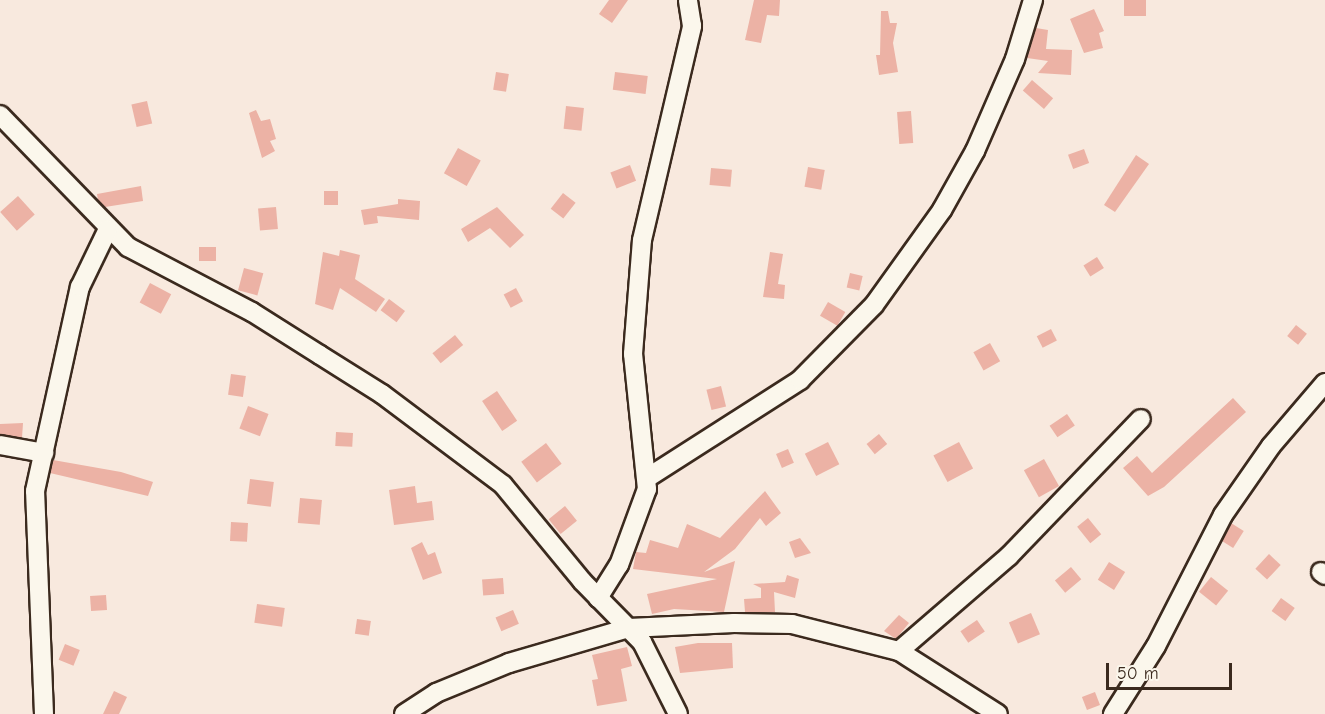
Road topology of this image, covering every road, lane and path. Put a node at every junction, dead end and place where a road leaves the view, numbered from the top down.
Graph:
1 (688, 0) edge
2 (1033, 0) edge
3 (0, 115) edge
4 (108, 229) junction
5 (1325, 383) edge
6 (1141, 419) dead end
7 (0, 445) edge
8 (44, 453) junction
9 (648, 478) junction
10 (598, 598) junction
11 (629, 628) junction
12 (899, 651) junction
13 (44, 714) edge
14 (404, 714) edge
15 (678, 714) edge
16 (998, 714) edge
17 (1113, 714) edge

1 - 9 street
2 - 9 street
3 - 4 street
4 - 8 street
4 - 10 street
5 - 17 street
6 - 12 street
7 - 8 street
8 - 13 street
9 - 10 street
10 - 11 street
11 - 12 street
11 - 14 street
11 - 15 street
12 - 16 street

